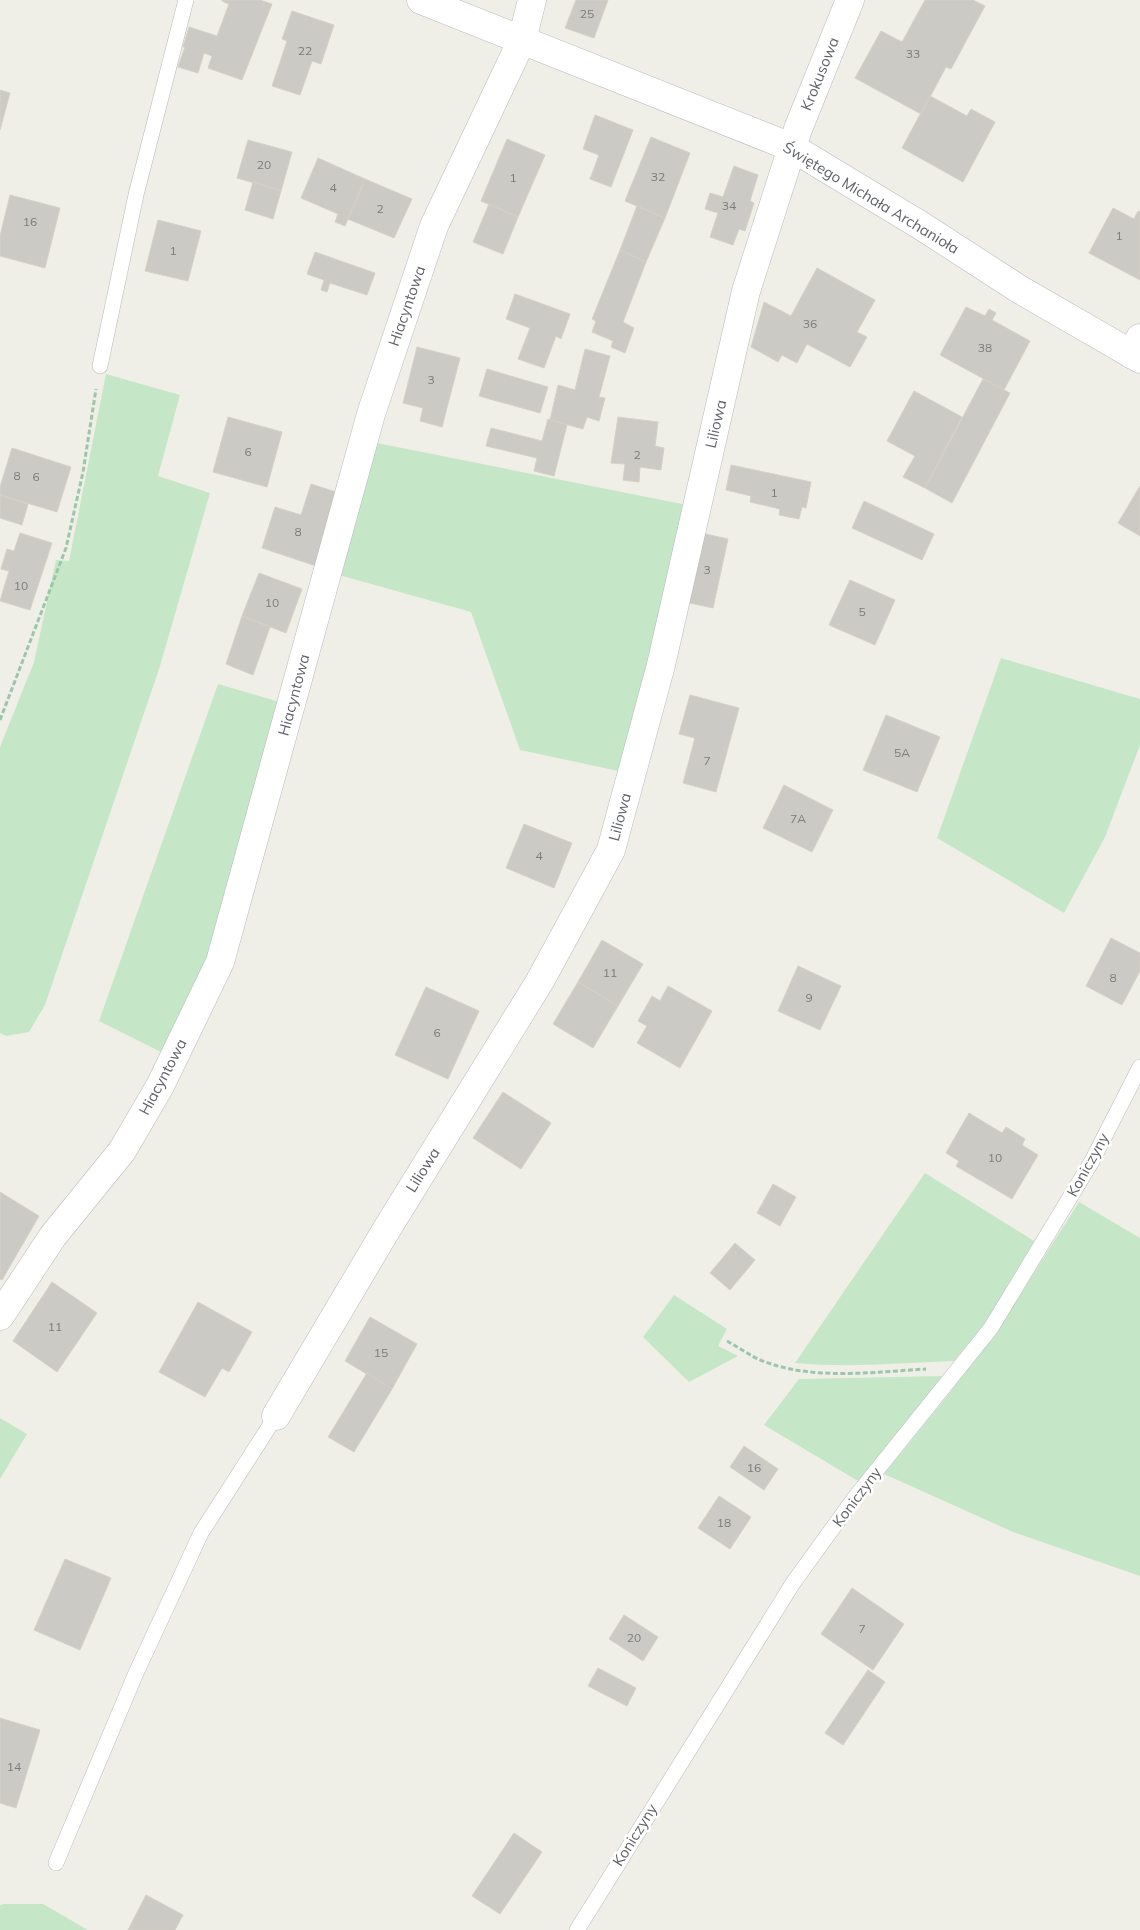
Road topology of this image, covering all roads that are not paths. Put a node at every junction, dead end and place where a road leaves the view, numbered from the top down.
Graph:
1 (186, 0) edge
2 (421, 0) edge
3 (532, 0) edge
4 (850, 0) edge
5 (522, 40) junction
6 (791, 147) junction
7 (1137, 350) edge
8 (100, 366) road end
9 (1140, 1067) edge
10 (0, 1316) edge
11 (276, 1416) joint
12 (56, 1863) dead end
13 (577, 1930) edge

1 - 8 lane
2 - 5 street, Świętego Michała Archanioła
3 - 5 street, Hiacyntowa
4 - 6 street, Krokusowa
5 - 6 street, Świętego Michała Archanioła
5 - 10 street, Hiacyntowa
6 - 7 street, Świętego Michała Archanioła
6 - 11 street, Liliowa
9 - 13 lane, Koniczyny
11 - 12 lane

